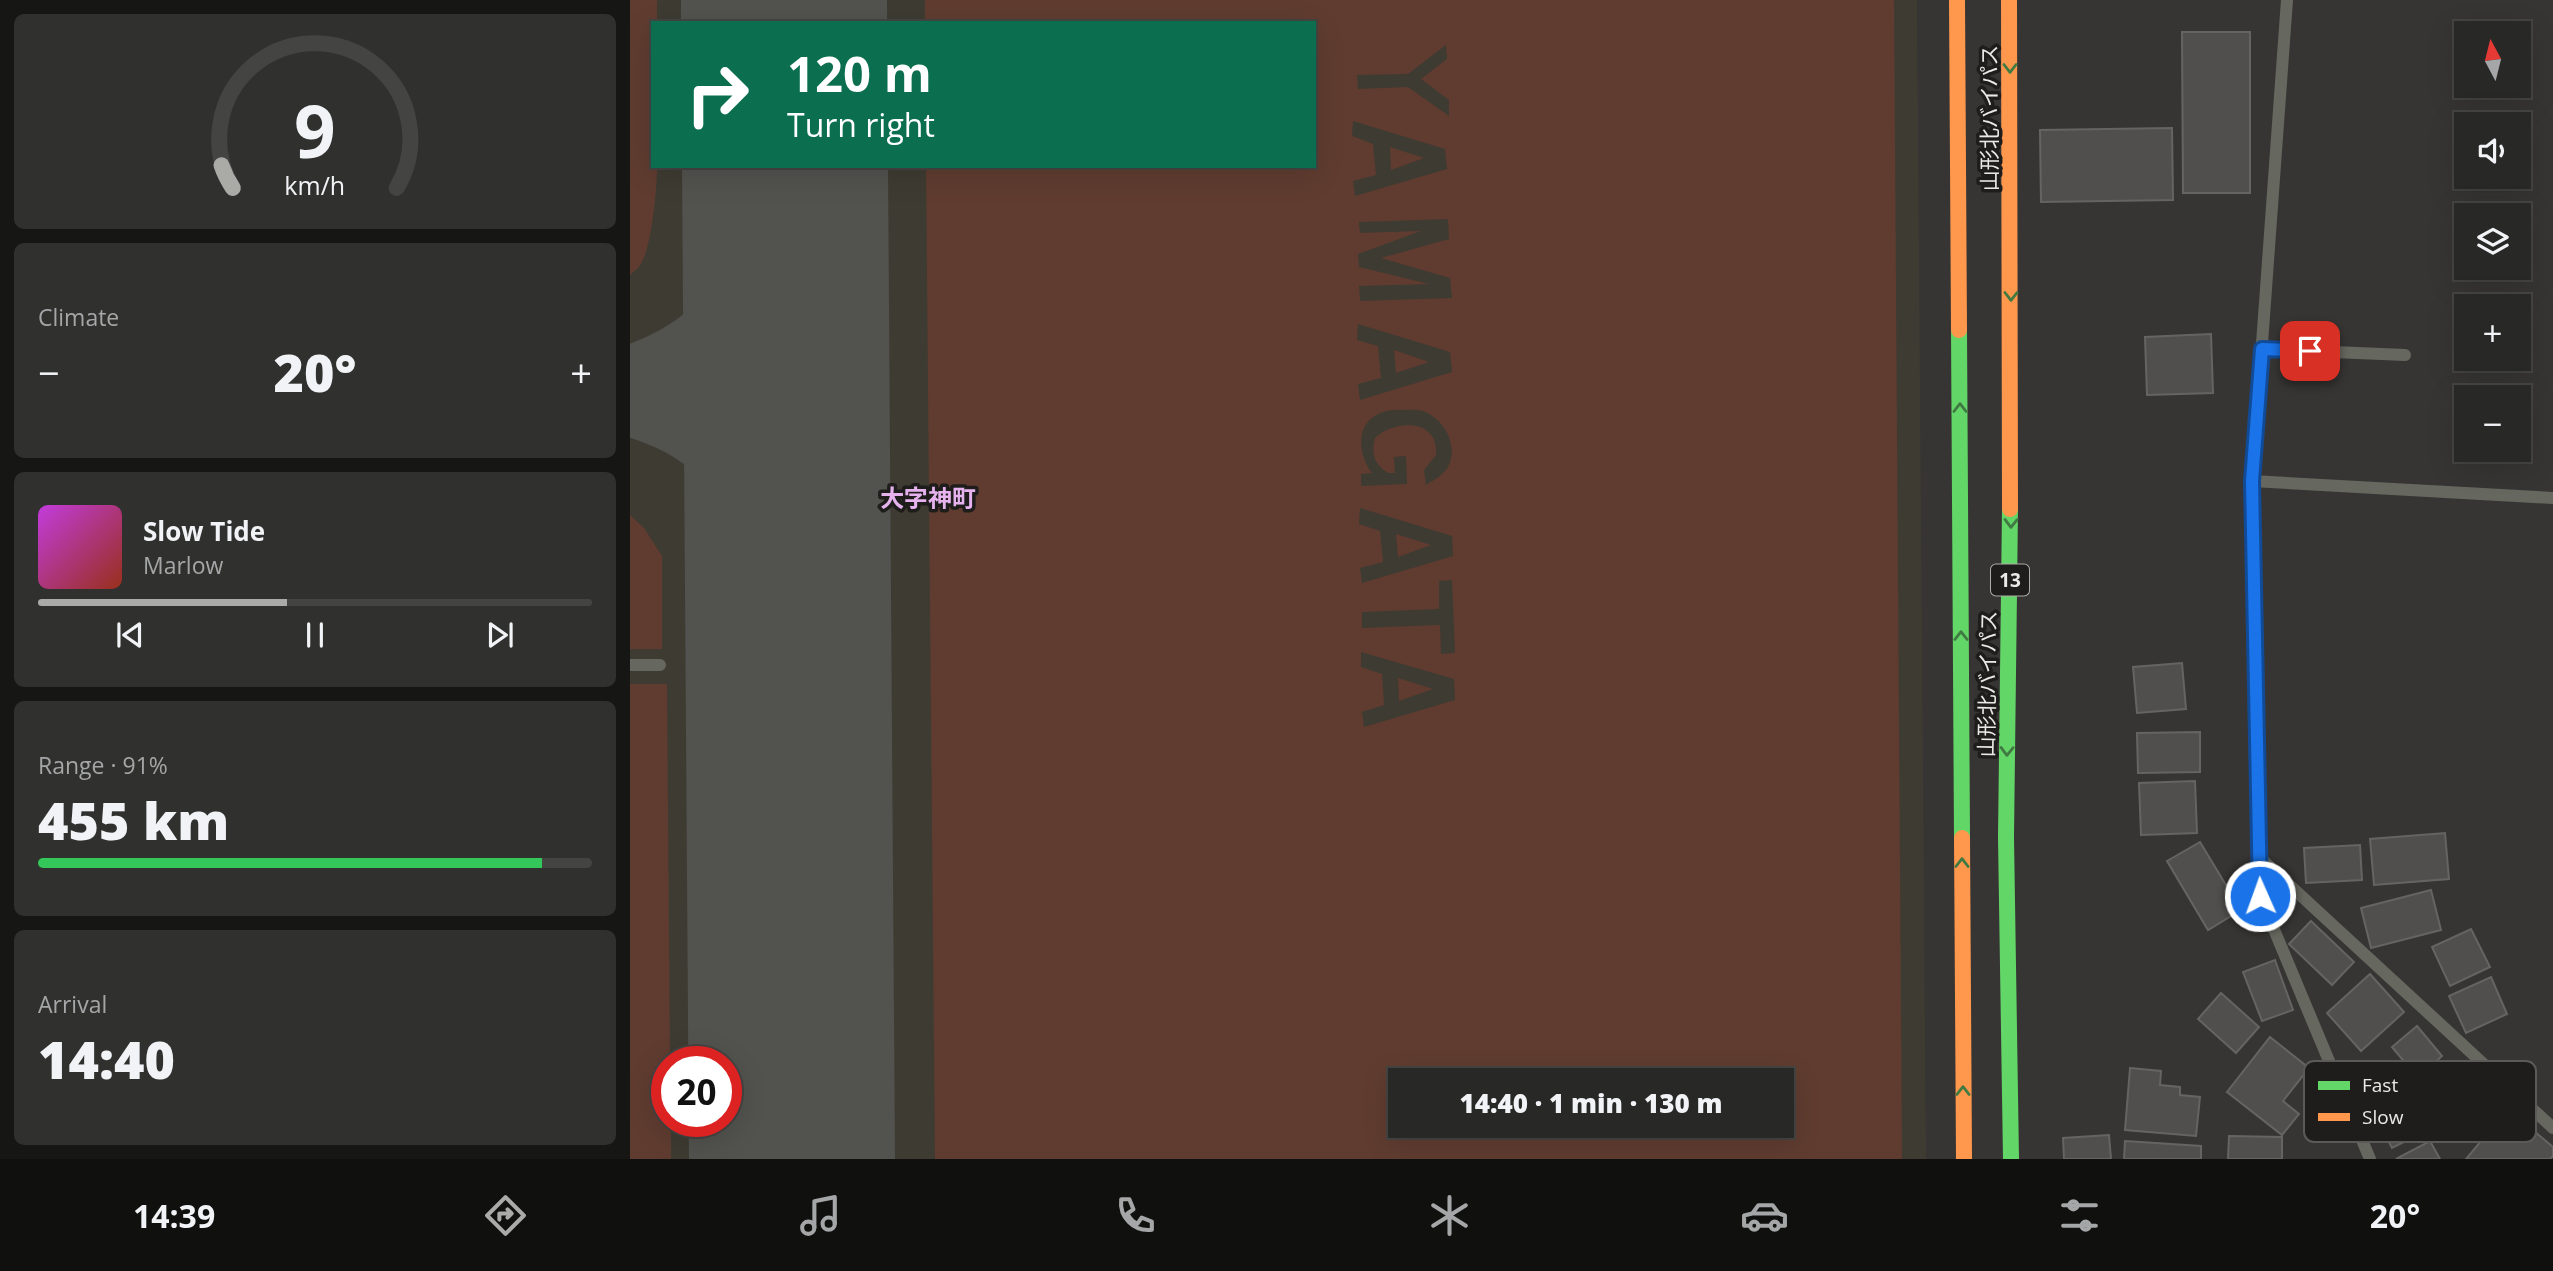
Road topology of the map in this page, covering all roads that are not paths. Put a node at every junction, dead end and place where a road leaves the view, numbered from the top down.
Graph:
1 (1957, 0) edge
2 (2009, 0) edge
3 (2287, 0) edge
4 (2262, 349) junction
5 (2406, 355) dead end
6 (2252, 481) junction
7 (2553, 498) edge
8 (630, 665) edge
9 (660, 665) dead end
10 (2259, 857) junction
11 (2329, 1061) edge
12 (2480, 1061) edge
13 (2536, 1112) edge
14 (2553, 1128) edge
15 (2363, 1142) edge
16 (1964, 1159) edge
17 (2011, 1159) edge
18 (2370, 1159) edge

16 -> 1 highway, 山形北バイパス / 13
2 -> 17 highway, 山形北バイパス / 13
3 - 4 lane
4 - 5 lane
4 - 6 lane
6 - 7 lane
6 - 10 lane
8 - 9 lane
10 - 11 lane
10 - 12 lane
13 - 14 lane
15 - 18 lane

